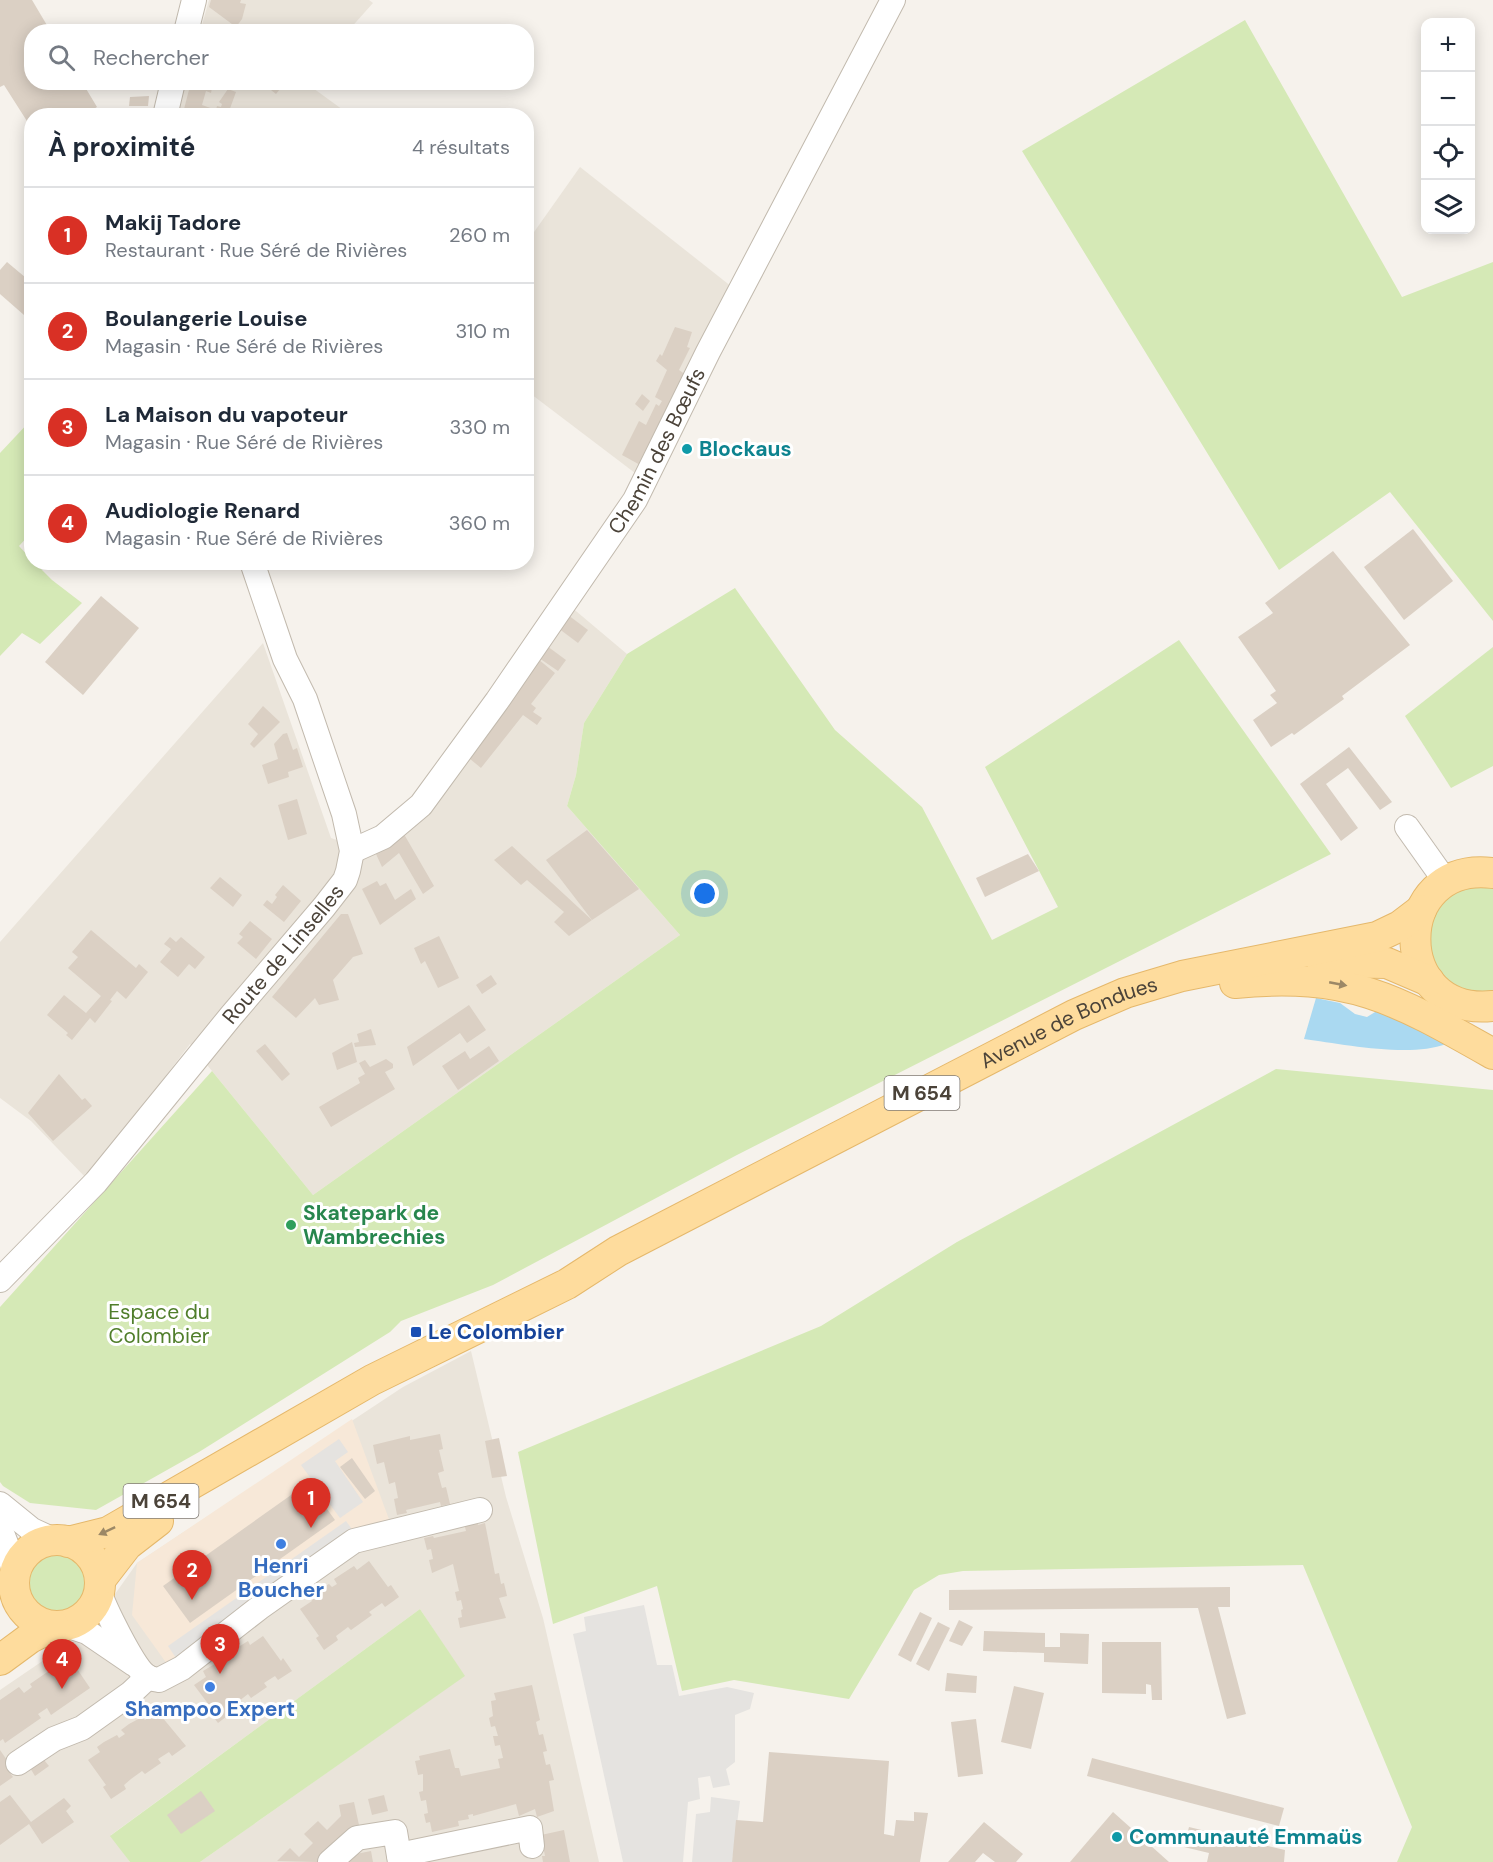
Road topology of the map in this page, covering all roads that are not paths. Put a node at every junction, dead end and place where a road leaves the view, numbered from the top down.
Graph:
1 (194, 0) edge
2 (893, 0) edge
3 (188, 24) edge
4 (171, 90) edge
5 (167, 108) edge
6 (255, 570) edge
7 (1407, 827) dead end
8 (352, 851) junction
9 (1493, 873) edge
10 (1446, 882) junction
11 (1421, 910) junction
12 (1238, 966) junction
13 (1429, 981) junction
14 (1093, 1006) junction
15 (1492, 1006) edge
16 (1493, 1054) edge
17 (0, 1280) edge
18 (250, 1452) junction
19 (0, 1504) edge
20 (480, 1510) dead end
21 (0, 1528) edge
22 (62, 1541) junction
23 (100, 1585) junction
24 (16, 1588) junction
25 (60, 1625) junction
26 (0, 1636) edge
27 (0, 1660) edge
28 (143, 1672) junction
29 (18, 1763) dead end
30 (532, 1846) dead end
31 (399, 1858) edge
32 (330, 1862) edge

1 - 3 street
2 - 8 street, Chemin des Bœufs
4 - 5 street
6 - 8 street, Route de Linselles
7 - 10 street
8 - 17 street, Route de Linselles
9 - 10 main road
10 - 11 main road
11 - 12 main road, Avenue de Bondues / M 654
11 - 13 main road
12 - 13 main road, Avenue de Bondues / M 654
12 - 14 main road, Avenue de Bondues / M 654
13 - 15 main road
14 -> 16 main road
14 - 18 main road, Avenue de Bondues / M 654
18 -> 22 main road, Avenue de Bondues / M 654
18 - 23 main road, Avenue de Bondues / M 654
19 - 22 street
20 - 28 street
21 - 24 street
22 - 23 main road
22 - 24 main road
23 - 25 main road
23 - 28 street
24 - 25 main road
24 - 26 main road
25 - 27 main road
25 - 28 street
28 - 29 street
30 - 31 street
31 - 32 street

